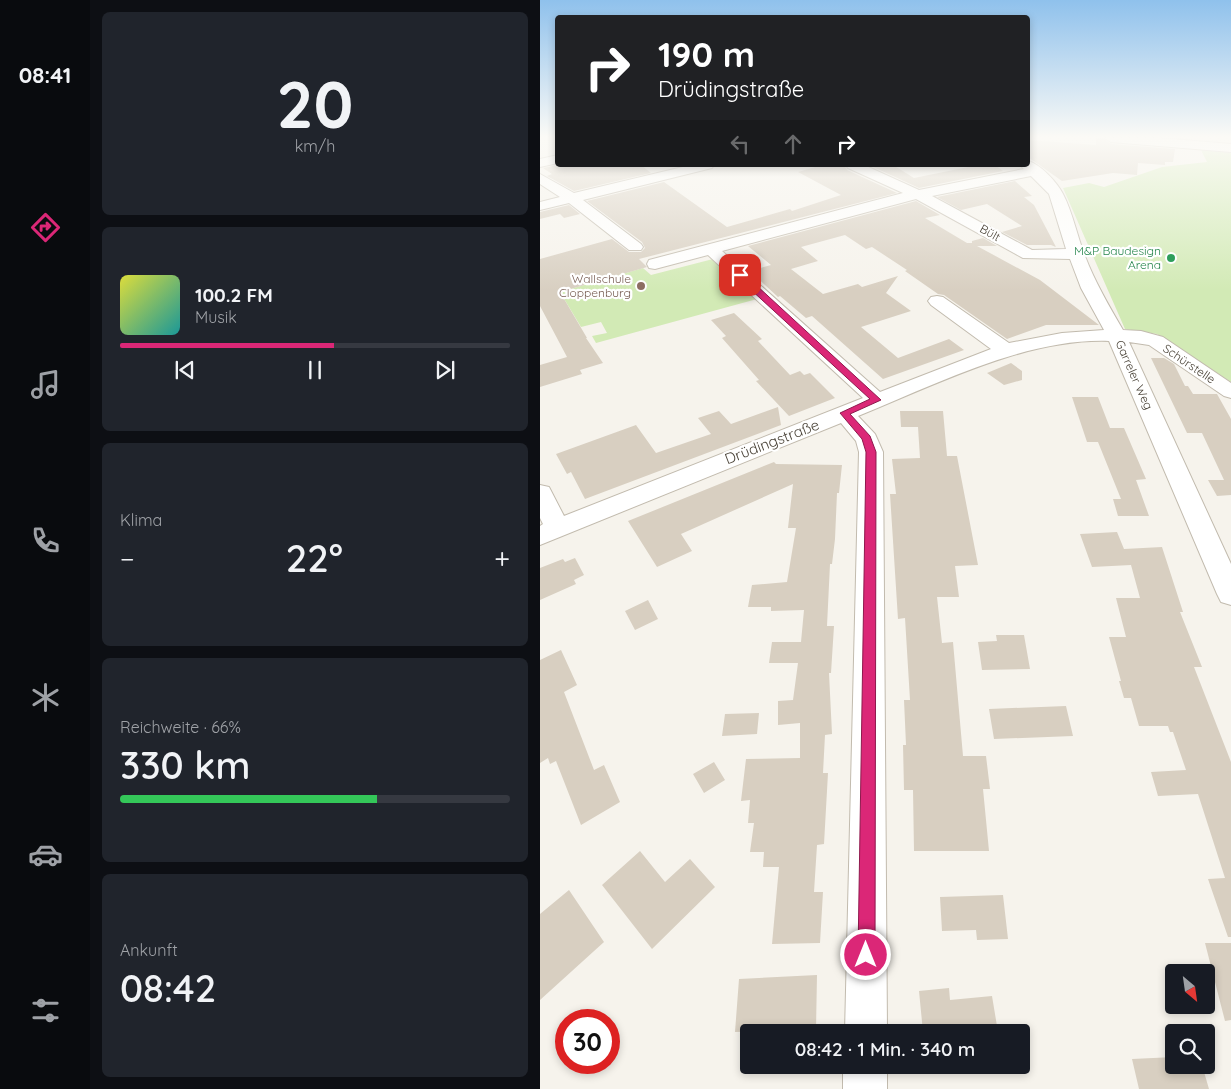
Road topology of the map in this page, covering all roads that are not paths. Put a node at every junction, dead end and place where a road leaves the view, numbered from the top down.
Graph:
1 (557, 189) edge
2 (610, 189) edge
3 (906, 189) edge
4 (941, 189) edge
5 (1053, 189) edge
6 (918, 194) junction
7 (572, 198) junction
8 (540, 206) edge
9 (635, 247) dead end
10 (712, 250) junction
11 (1076, 254) junction
12 (655, 264) dead end
13 (937, 301) dead end
14 (1116, 335) junction
15 (1005, 350) junction
16 (1231, 392) edge
17 (877, 400) junction
18 (844, 413) junction
19 (540, 493) edge
20 (549, 532) edge
21 (1231, 594) edge
22 (866, 1024) edge
23 (865, 1074) edge
24 (865, 1089) edge

1 - 7 street
2 - 7 street
3 - 6 street, Bült
4 - 6 street
5 - 11 street, Garreler Weg
6 - 10 street
6 - 11 street, Bült
7 - 8 street
7 - 9 street
10 - 12 street
10 - 17 street
11 - 14 street, Garreler Weg
13 - 15 street
14 - 15 street, Drüdingstraße
14 - 16 street, Schürstelle
14 - 21 street, Garreler Weg
15 - 17 street, Drüdingstraße
17 - 18 street, Drüdingstraße
18 - 20 street, Drüdingstraße
18 - 22 street
19 - 20 street
23 - 24 street

